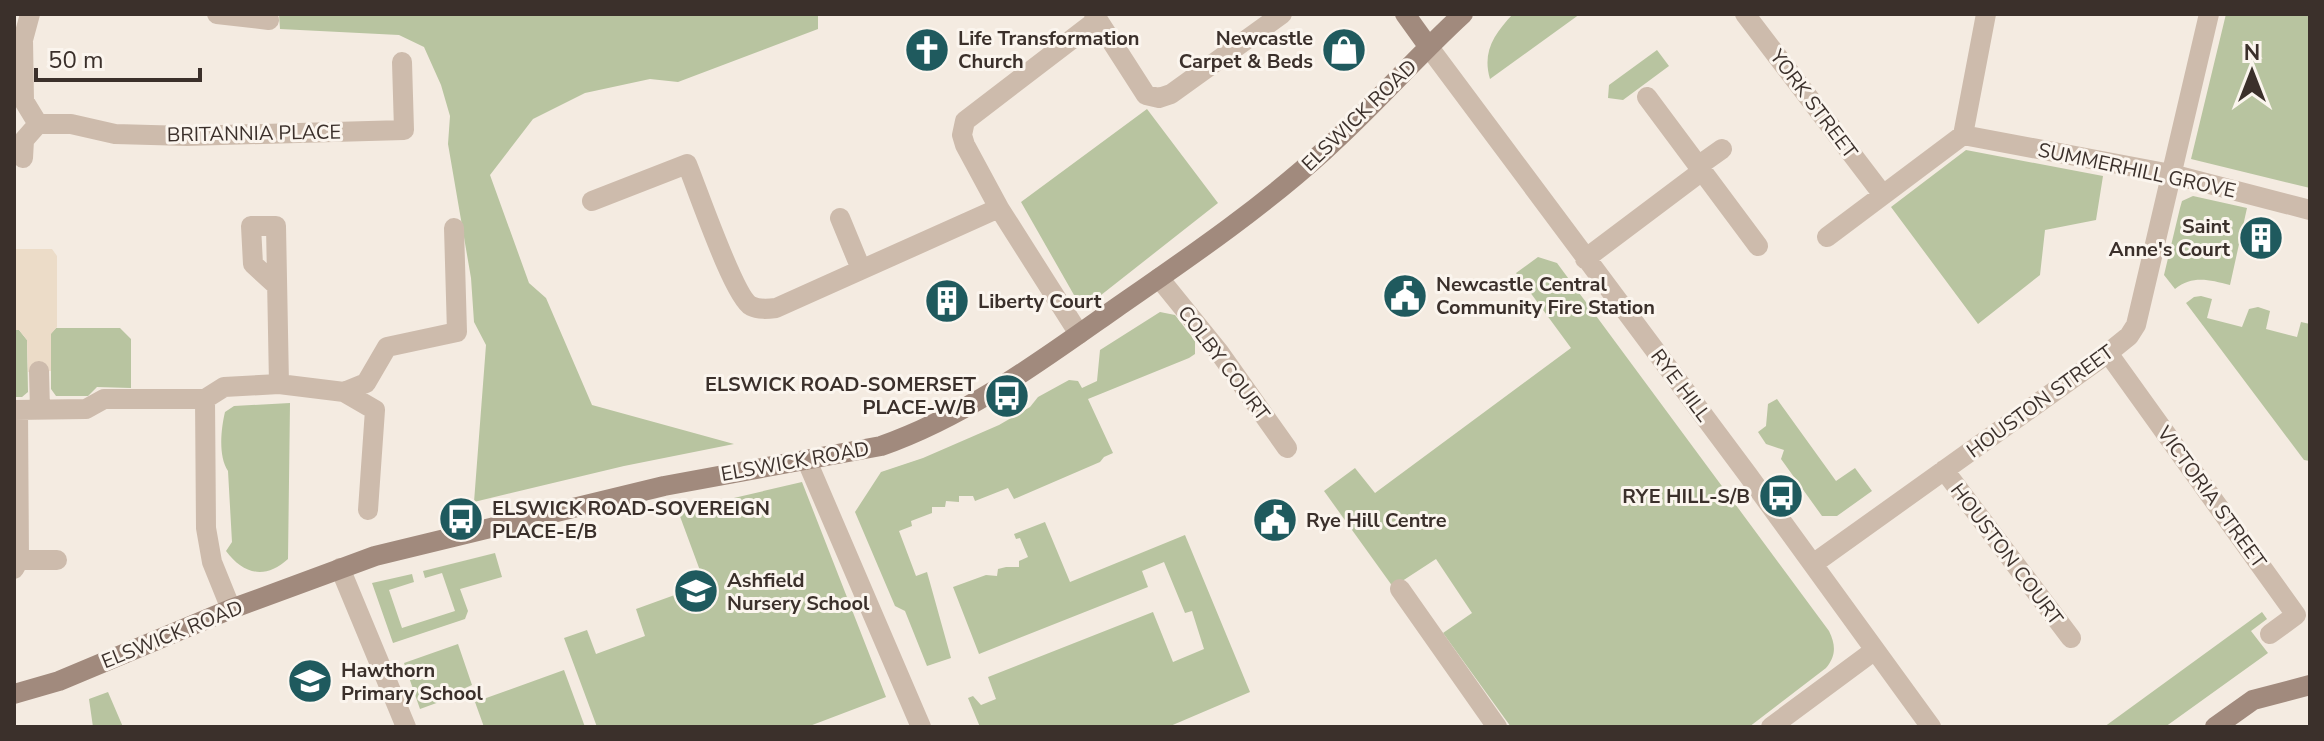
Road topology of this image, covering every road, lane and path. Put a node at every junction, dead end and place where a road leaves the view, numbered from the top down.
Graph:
1 (30, 14) edge
2 (217, 14) edge
3 (1282, 14) edge
4 (1405, 14) edge
5 (1463, 14) edge
6 (1745, 14) edge
7 (1986, 14) edge
8 (2209, 14) edge
9 (1096, 17) edge
10 (269, 20) dead end
11 (1428, 46) junction
12 (402, 62) dead end
13 (1647, 97) dead end
14 (38, 124) junction
15 (1963, 135) junction
16 (1722, 149) dead end
17 (23, 158) dead end
18 (1700, 168) junction
19 (2171, 174) junction
20 (1883, 195) junction
21 (592, 201) dead end
22 (999, 208) junction
23 (2310, 210) edge
24 (840, 218) dead end
25 (454, 228) dead end
26 (1827, 237) dead end
27 (1758, 246) dead end
28 (1585, 259) junction
29 (861, 269) junction
30 (1159, 278) junction
31 (277, 286) dead end
32 (1079, 334) junction
33 (2108, 353) junction
34 (39, 371) dead end
35 (279, 384) junction
36 (344, 392) junction
37 (205, 399) junction
38 (16, 410) edge
39 (40, 410) junction
40 (1287, 448) dead end
41 (807, 461) junction
42 (1944, 470) junction
43 (16, 499) edge
44 (368, 510) dead end
45 (57, 560) dead end
46 (16, 564) edge
47 (1813, 564) junction
48 (340, 568) junction
49 (1400, 589) dead end
50 (231, 609) junction
51 (2270, 634) dead end
52 (2071, 638) dead end
53 (1875, 650) junction
54 (2310, 685) edge
55 (14, 694) edge
56 (406, 727) edge
57 (921, 727) edge
58 (1497, 727) edge
59 (1771, 727) edge
60 (1931, 727) edge
61 (2215, 727) edge

1 - 14 street
2 - 10 street
3 - 9 street
4 - 11 main road
5 - 11 main road, ELSWICK ROAD
6 - 20 street, YORK STREET
7 - 15 street
8 - 19 street, HOUSTON STREET
9 - 22 street
11 - 28 street, RYE HILL
11 - 30 main road, ELSWICK ROAD
12 - 14 street, BRITANNIA PLACE
13 - 18 street
14 - 17 street
15 - 19 street, SUMMERHILL GROVE
15 - 20 street
16 - 18 street
18 - 27 street
18 - 28 street
19 - 23 street, SUMMERHILL GROVE
19 - 33 street, HOUSTON STREET
20 - 26 street
21 - 29 street
22 - 29 street
22 - 32 street
24 - 29 street
25 - 36 street
28 - 47 street, RYE HILL
30 - 32 main road, ELSWICK ROAD
30 - 40 street, COLBY COURT
31 - 35 street
32 - 41 main road, ELSWICK ROAD
33 - 42 street, HOUSTON STREET
33 - 51 street, VICTORIA STREET
34 - 39 street
35 - 36 street
35 - 37 street
36 - 44 street
37 - 39 street
37 - 50 street
38 - 39 street
38 - 43 street
41 - 48 main road, ELSWICK ROAD
41 - 57 street
42 - 47 street, HOUSTON STREET
42 - 52 street, HOUSTON COURT
43 - 46 street
45 - 46 street
47 - 53 street, RYE HILL
48 - 50 main road, ELSWICK ROAD
48 - 56 street
49 - 58 street
50 - 55 main road, ELSWICK ROAD
53 - 59 street
53 - 60 street, RYE HILL
54 - 61 main road

